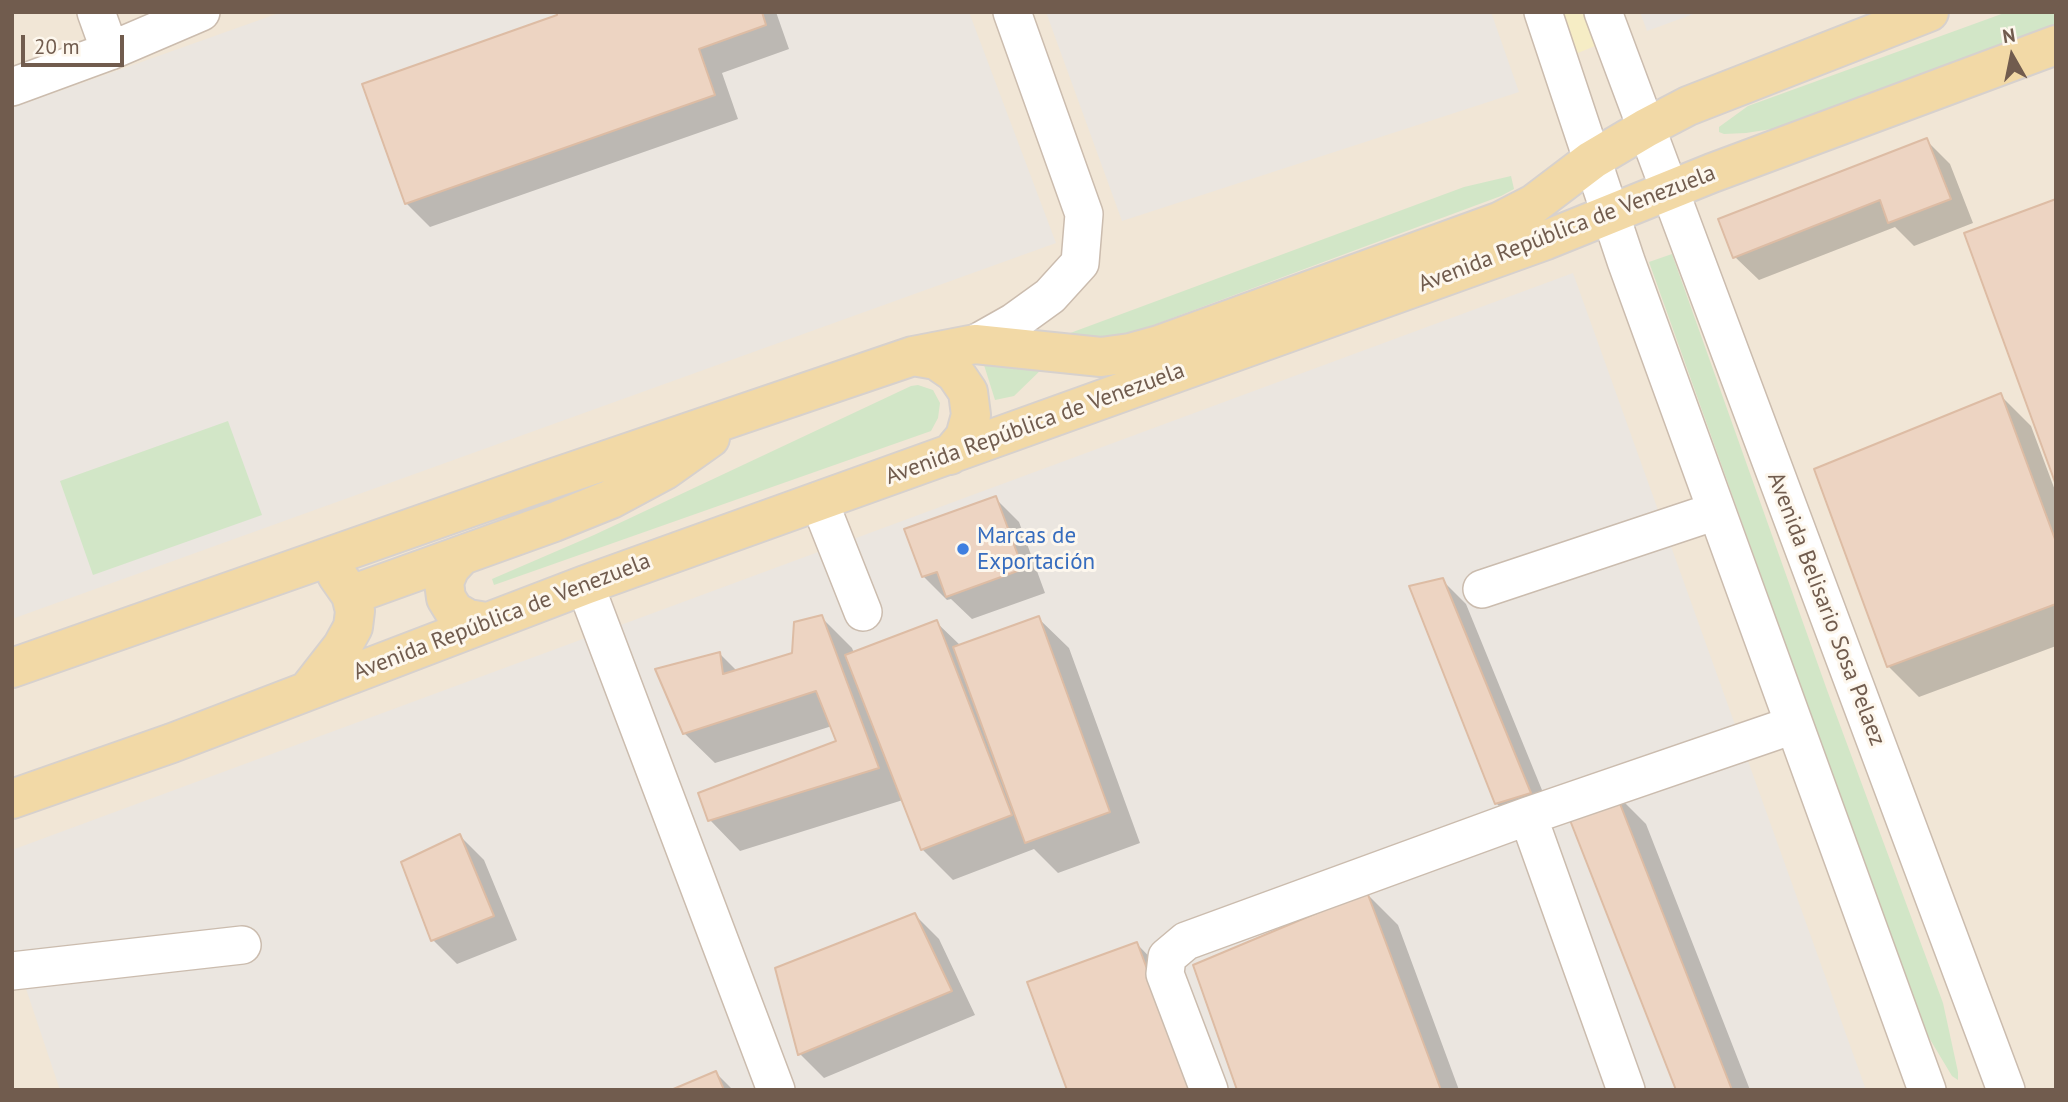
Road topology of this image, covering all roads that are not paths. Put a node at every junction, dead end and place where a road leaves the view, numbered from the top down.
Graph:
1 (201, 12) edge
2 (1012, 12) edge
3 (1543, 12) edge
4 (1603, 12) edge
5 (1929, 12) edge
6 (101, 23) edge
7 (2056, 45) edge
8 (12, 87) edge
9 (1646, 128) junction
10 (1592, 160) junction
11 (1669, 190) junction
12 (1610, 214) junction
13 (975, 344) junction
14 (913, 356) junction
15 (740, 416) junction
16 (950, 454) junction
17 (819, 501) junction
18 (1716, 511) junction
19 (461, 556) junction
20 (310, 562) junction
21 (585, 585) junction
22 (1482, 589) dead end
23 (351, 595) junction
24 (863, 612) dead end
25 (486, 622) junction
26 (12, 668) edge
27 (308, 690) junction
28 (1793, 725) junction
29 (12, 799) edge
30 (1528, 816) junction
31 (242, 945) dead end
32 (12, 971) edge
33 (1923, 1088) edge
34 (776, 1090) edge
35 (1209, 1090) edge
36 (1626, 1090) edge
37 (2006, 1090) edge

1 - 6 street
2 - 13 street
3 - 10 street
4 - 9 street, Avenida Belisario Sosa Pelaez
5 - 9 main road, Avenida República de Venezuela
6 - 8 street
7 - 11 main road, Avenida República de Venezuela
9 - 10 main road, Avenida República de Venezuela
9 - 11 street, Avenida Belisario Sosa Pelaez
10 - 12 street
10 - 13 main road, Avenida República de Venezuela
11 - 12 main road, Avenida República de Venezuela
11 - 37 street, Avenida Belisario Sosa Pelaez
12 - 16 main road, Avenida República de Venezuela
12 - 18 street
13 - 14 main road, Avenida República de Venezuela
14 - 15 main road, Avenida República de Venezuela
14 - 16 main road
15 - 19 main road, Avenida República de Venezuela
15 - 20 main road, Avenida República de Venezuela
16 - 17 main road, Avenida República de Venezuela
17 - 21 main road, Avenida República de Venezuela
17 - 24 street
18 - 22 street
18 - 28 street
19 - 23 main road, Avenida República de Venezuela
19 - 25 main road
20 - 23 main road
20 - 26 main road, Avenida República de Venezuela
21 - 25 main road, Avenida República de Venezuela
21 - 34 street
23 - 27 main road
25 - 27 main road, Avenida República de Venezuela
27 - 29 main road, Avenida República de Venezuela
28 - 30 street
28 - 33 street
30 - 35 street
30 - 36 street
31 - 32 street

